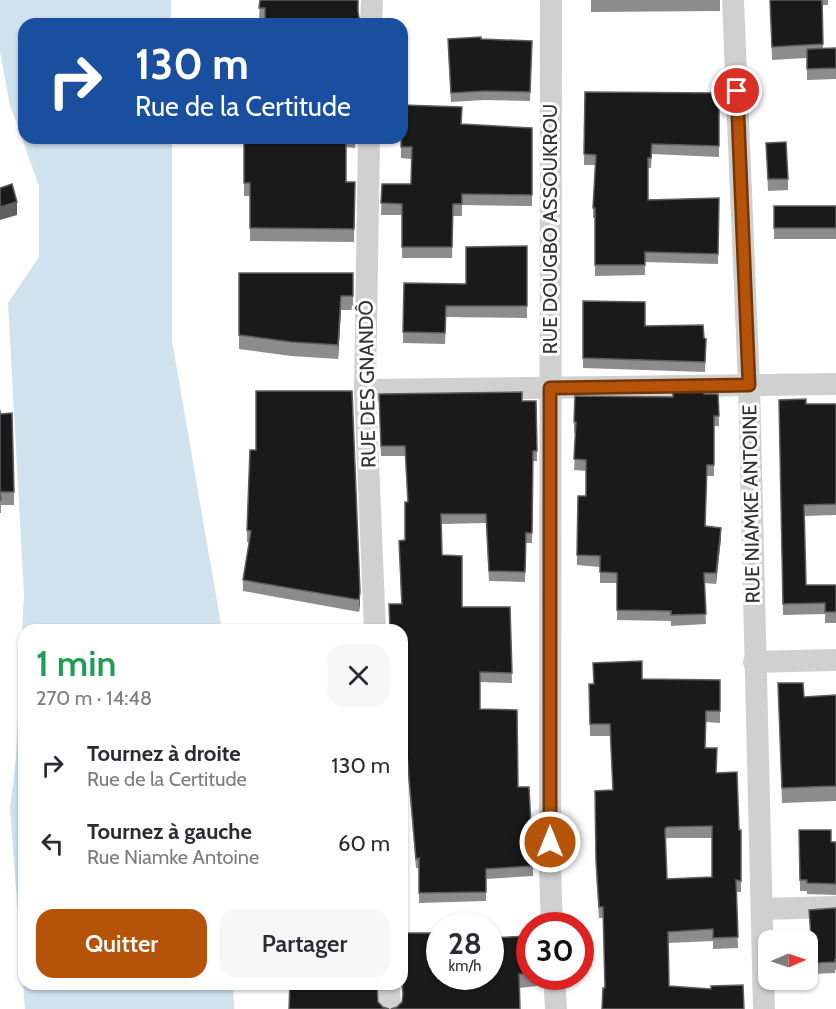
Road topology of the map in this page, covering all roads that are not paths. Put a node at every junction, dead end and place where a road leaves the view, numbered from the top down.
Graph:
1 (372, 0) edge
2 (551, 0) edge
3 (733, 0) edge
4 (371, 18) edge
5 (369, 144) edge
6 (836, 384) edge
7 (749, 385) junction
8 (550, 388) junction
9 (364, 390) junction
10 (375, 624) edge
11 (836, 660) edge
12 (754, 662) junction
13 (836, 907) edge
14 (762, 909) junction
15 (552, 912) edge
16 (389, 990) edge
17 (555, 990) edge
18 (390, 1009) edge
19 (556, 1009) edge
20 (764, 1009) edge

1 - 4 street
2 - 8 street, RUE DOUGBO ASSOUKROU
3 - 7 street, RUE NIAMKE ANTOINE
5 - 9 street, RUE DES GNANDÔ
6 - 7 street
7 - 8 street
7 - 12 street, RUE NIAMKE ANTOINE
8 - 9 street
8 - 15 street, RUE DOUGBO ASSOUKROU
9 - 10 street, RUE DES GNANDÔ
11 - 12 street
12 - 14 street, RUE NIAMKE ANTOINE
13 - 14 street
14 - 20 street, RUE NIAMKE ANTOINE
16 - 18 street
17 - 19 street

